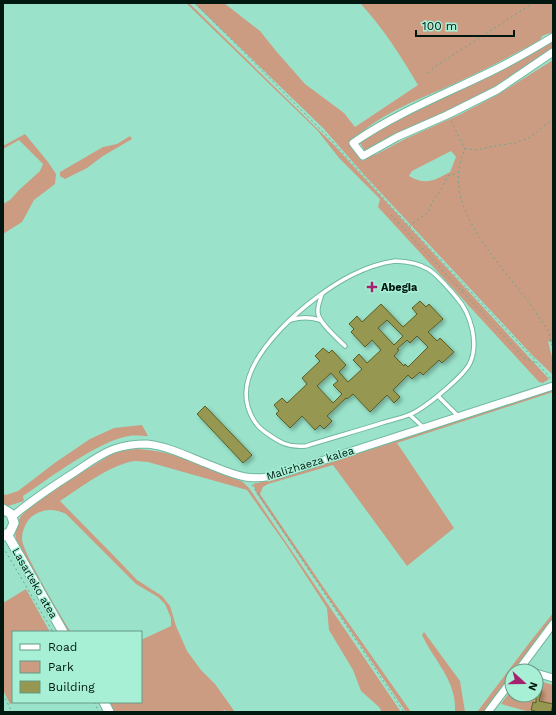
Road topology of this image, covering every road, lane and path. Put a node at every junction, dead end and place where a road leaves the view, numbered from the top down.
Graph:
1 (195, 3) edge
2 (533, 3) edge
3 (553, 37) edge
4 (553, 52) edge
5 (428, 73) dead end
6 (553, 118) edge
7 (450, 119) dead end
8 (465, 150) junction
9 (458, 172) junction
10 (391, 214) dead end
11 (409, 226) junction
12 (468, 288) junction
13 (462, 291) junction
14 (322, 293) junction
15 (289, 320) junction
16 (320, 320) junction
17 (345, 346) dead end
18 (553, 349) edge
19 (538, 363) junction
20 (553, 379) edge
21 (553, 386) edge
22 (438, 396) junction
23 (410, 415) junction
24 (458, 416) junction
25 (424, 427) junction
26 (247, 478) junction
27 (3, 509) edge
28 (13, 516) junction
29 (5, 535) edge
30 (3, 547) edge
31 (553, 624) edge
32 (52, 631) edge
33 (62, 631) edge
34 (524, 663) edge
35 (504, 691) edge
36 (3, 694) edge
37 (94, 703) edge
38 (104, 703) edge
39 (12, 712) edge
40 (99, 712) edge
41 (109, 712) edge
42 (404, 712) edge
43 (488, 712) edge

1 - 11 path
2 - 5 path
3 - 4 street
6 - 8 path
7 - 8 path
8 - 9 path
9 - 11 path
9 - 18 path
10 - 13 path
11 - 12 path
12 - 13 path
12 - 19 path
13 - 19 path
14 - 15 lane
14 - 16 lane
14 - 22 lane
15 - 16 lane
15 - 23 lane
16 - 17 lane
19 - 20 path
21 - 24 street, Malizhaeza kalea
22 - 23 lane
22 - 24 lane
23 - 25 lane
24 - 25 street, Malizhaeza kalea
25 - 26 street, Malizhaeza kalea
26 - 28 street, Malizhaeza kalea
26 - 42 path
27 - 28 street
28 - 29 street
29 - 33 street, Lasarteko atea
30 - 32 path
31 - 34 street
35 - 43 street
36 - 39 path
37 - 40 path
38 - 41 street

